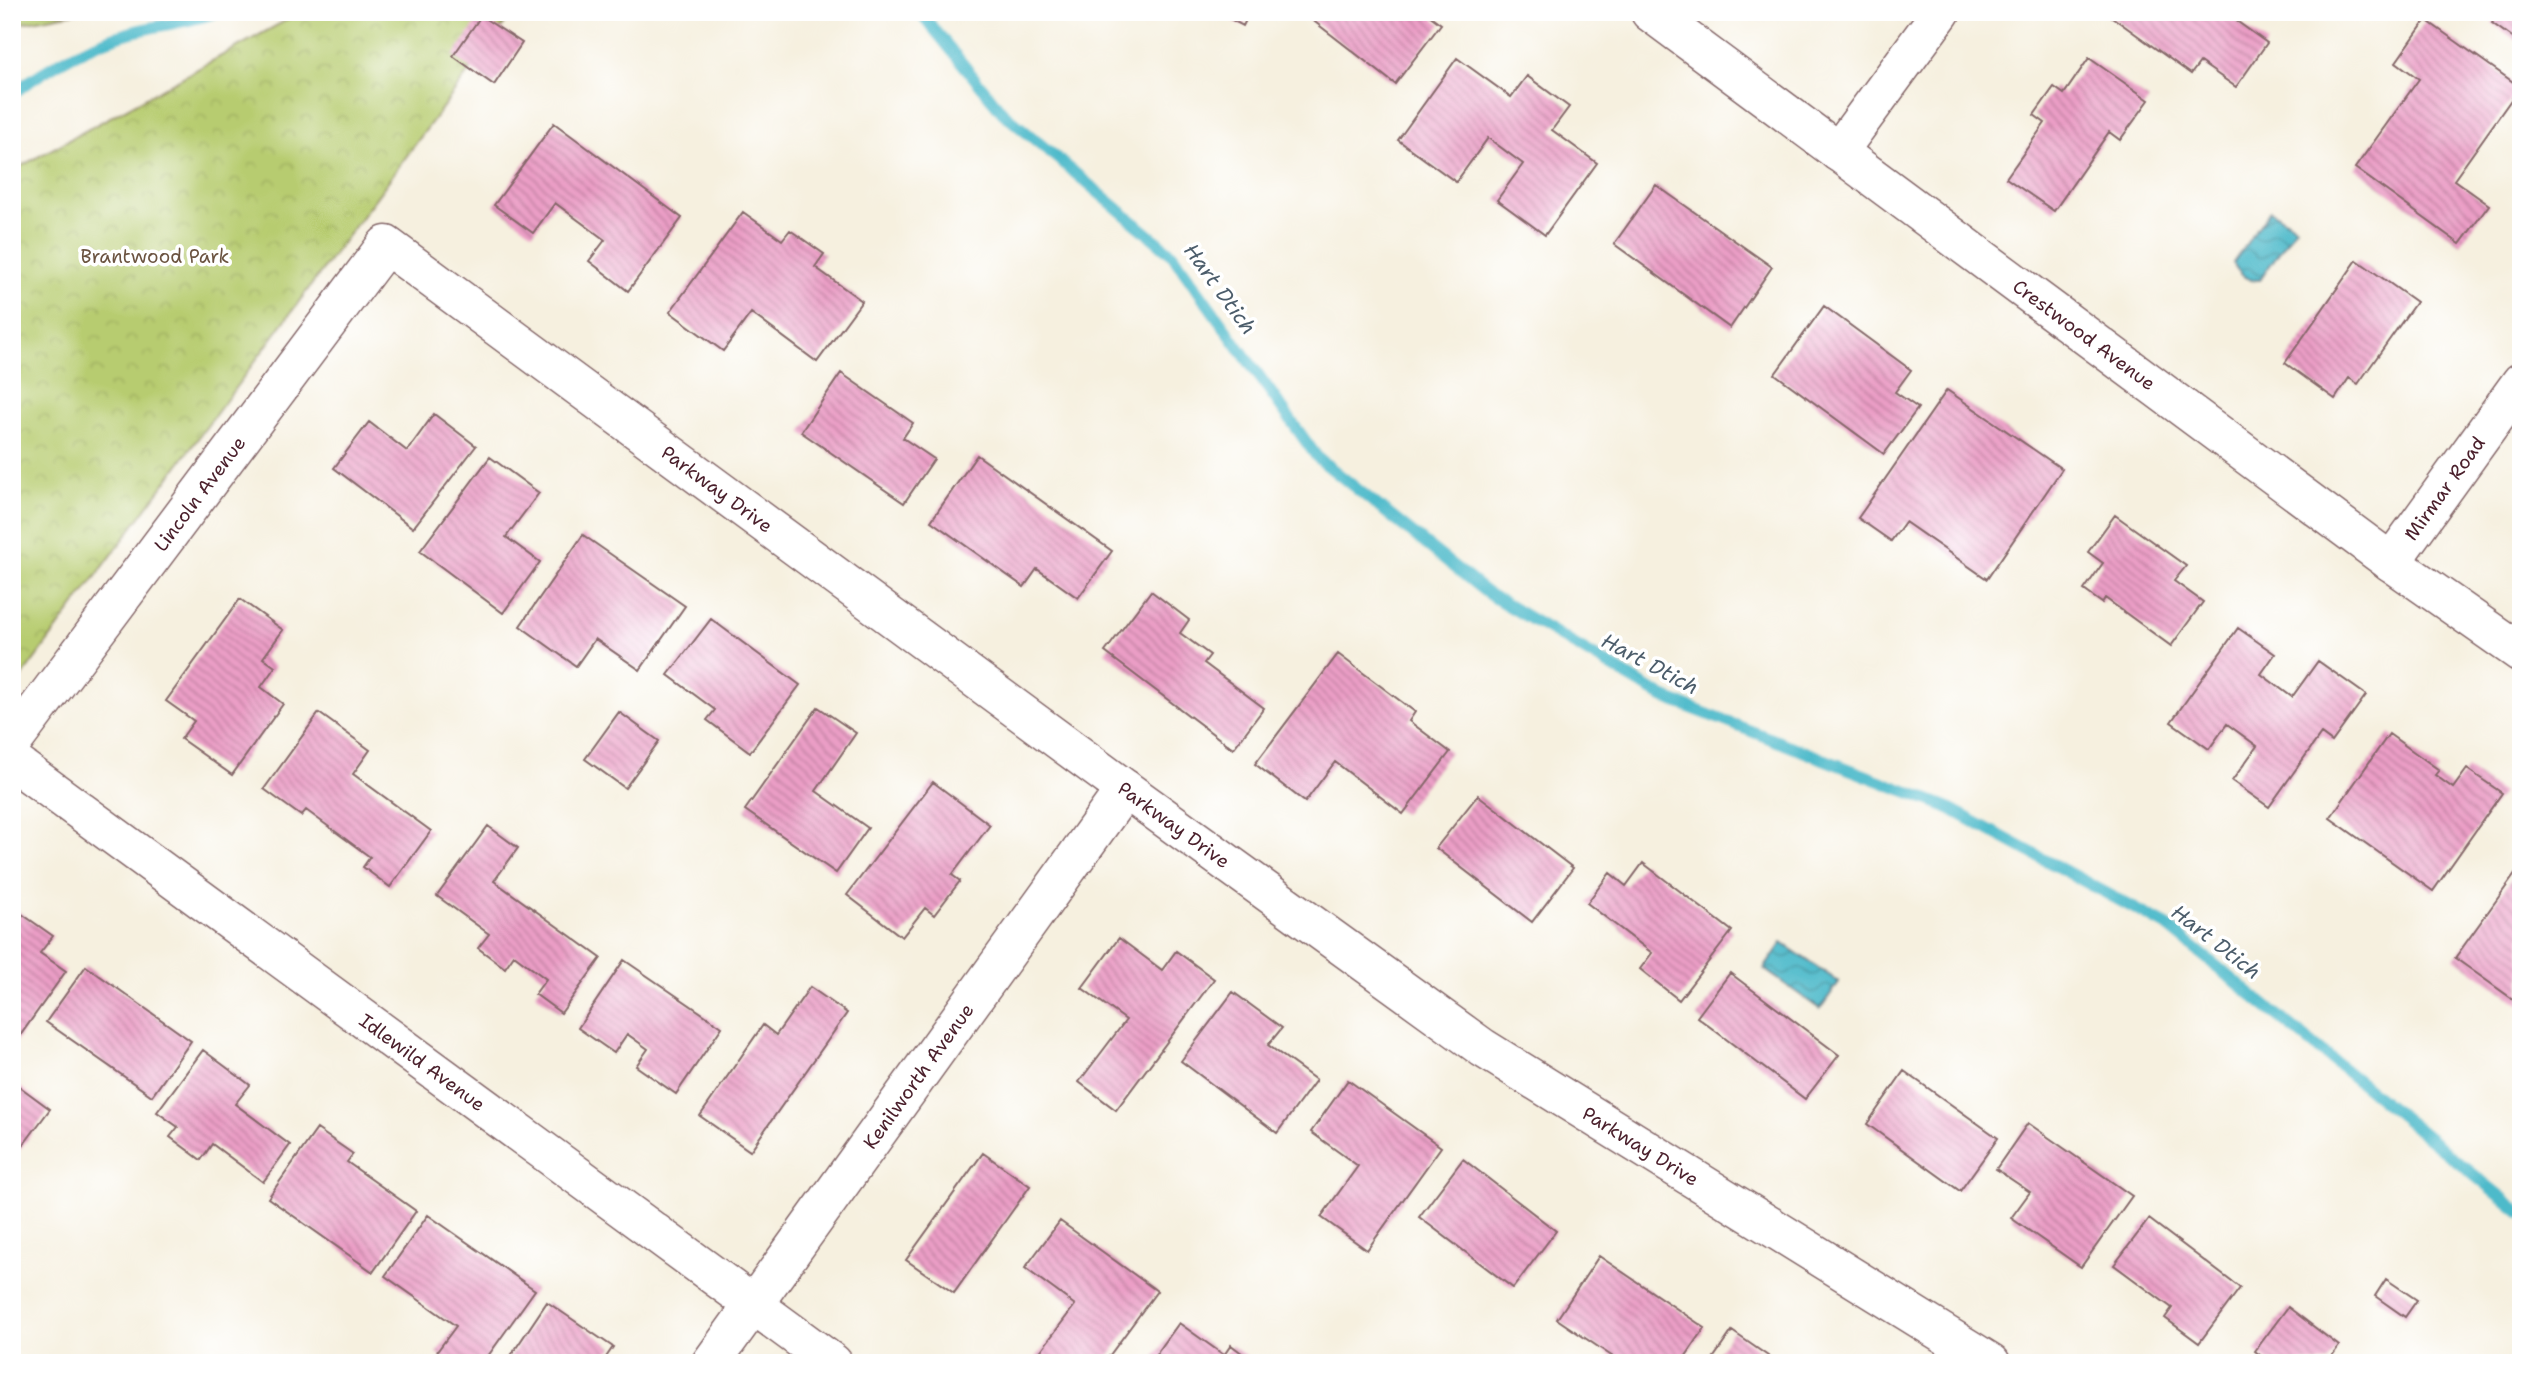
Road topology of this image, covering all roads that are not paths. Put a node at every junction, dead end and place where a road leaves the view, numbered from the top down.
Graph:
1 (1650, 12) edge
2 (1941, 12) edge
3 (1838, 152) junction
4 (386, 245) joint
5 (2521, 382) edge
6 (2391, 562) junction
7 (2521, 653) edge
8 (12, 743) edge
9 (12, 761) edge
10 (1125, 789) junction
11 (754, 1305) junction
12 (711, 1363) edge
13 (833, 1363) edge
14 (1991, 1363) edge

1 - 3 street, Crestwood Avenue
2 - 3 street
3 - 6 street, Crestwood Avenue
4 - 8 street, Lincoln Avenue
4 - 10 street, Parkway Drive
5 - 6 street, Mirmar Road
6 - 7 street, Crestwood Avenue
9 - 11 street, Idlewild Avenue
10 - 11 street, Kenilworth Avenue
10 - 14 street, Parkway Drive
11 - 12 street, Kenilworth Avenue
11 - 13 street, Idlewild Avenue

